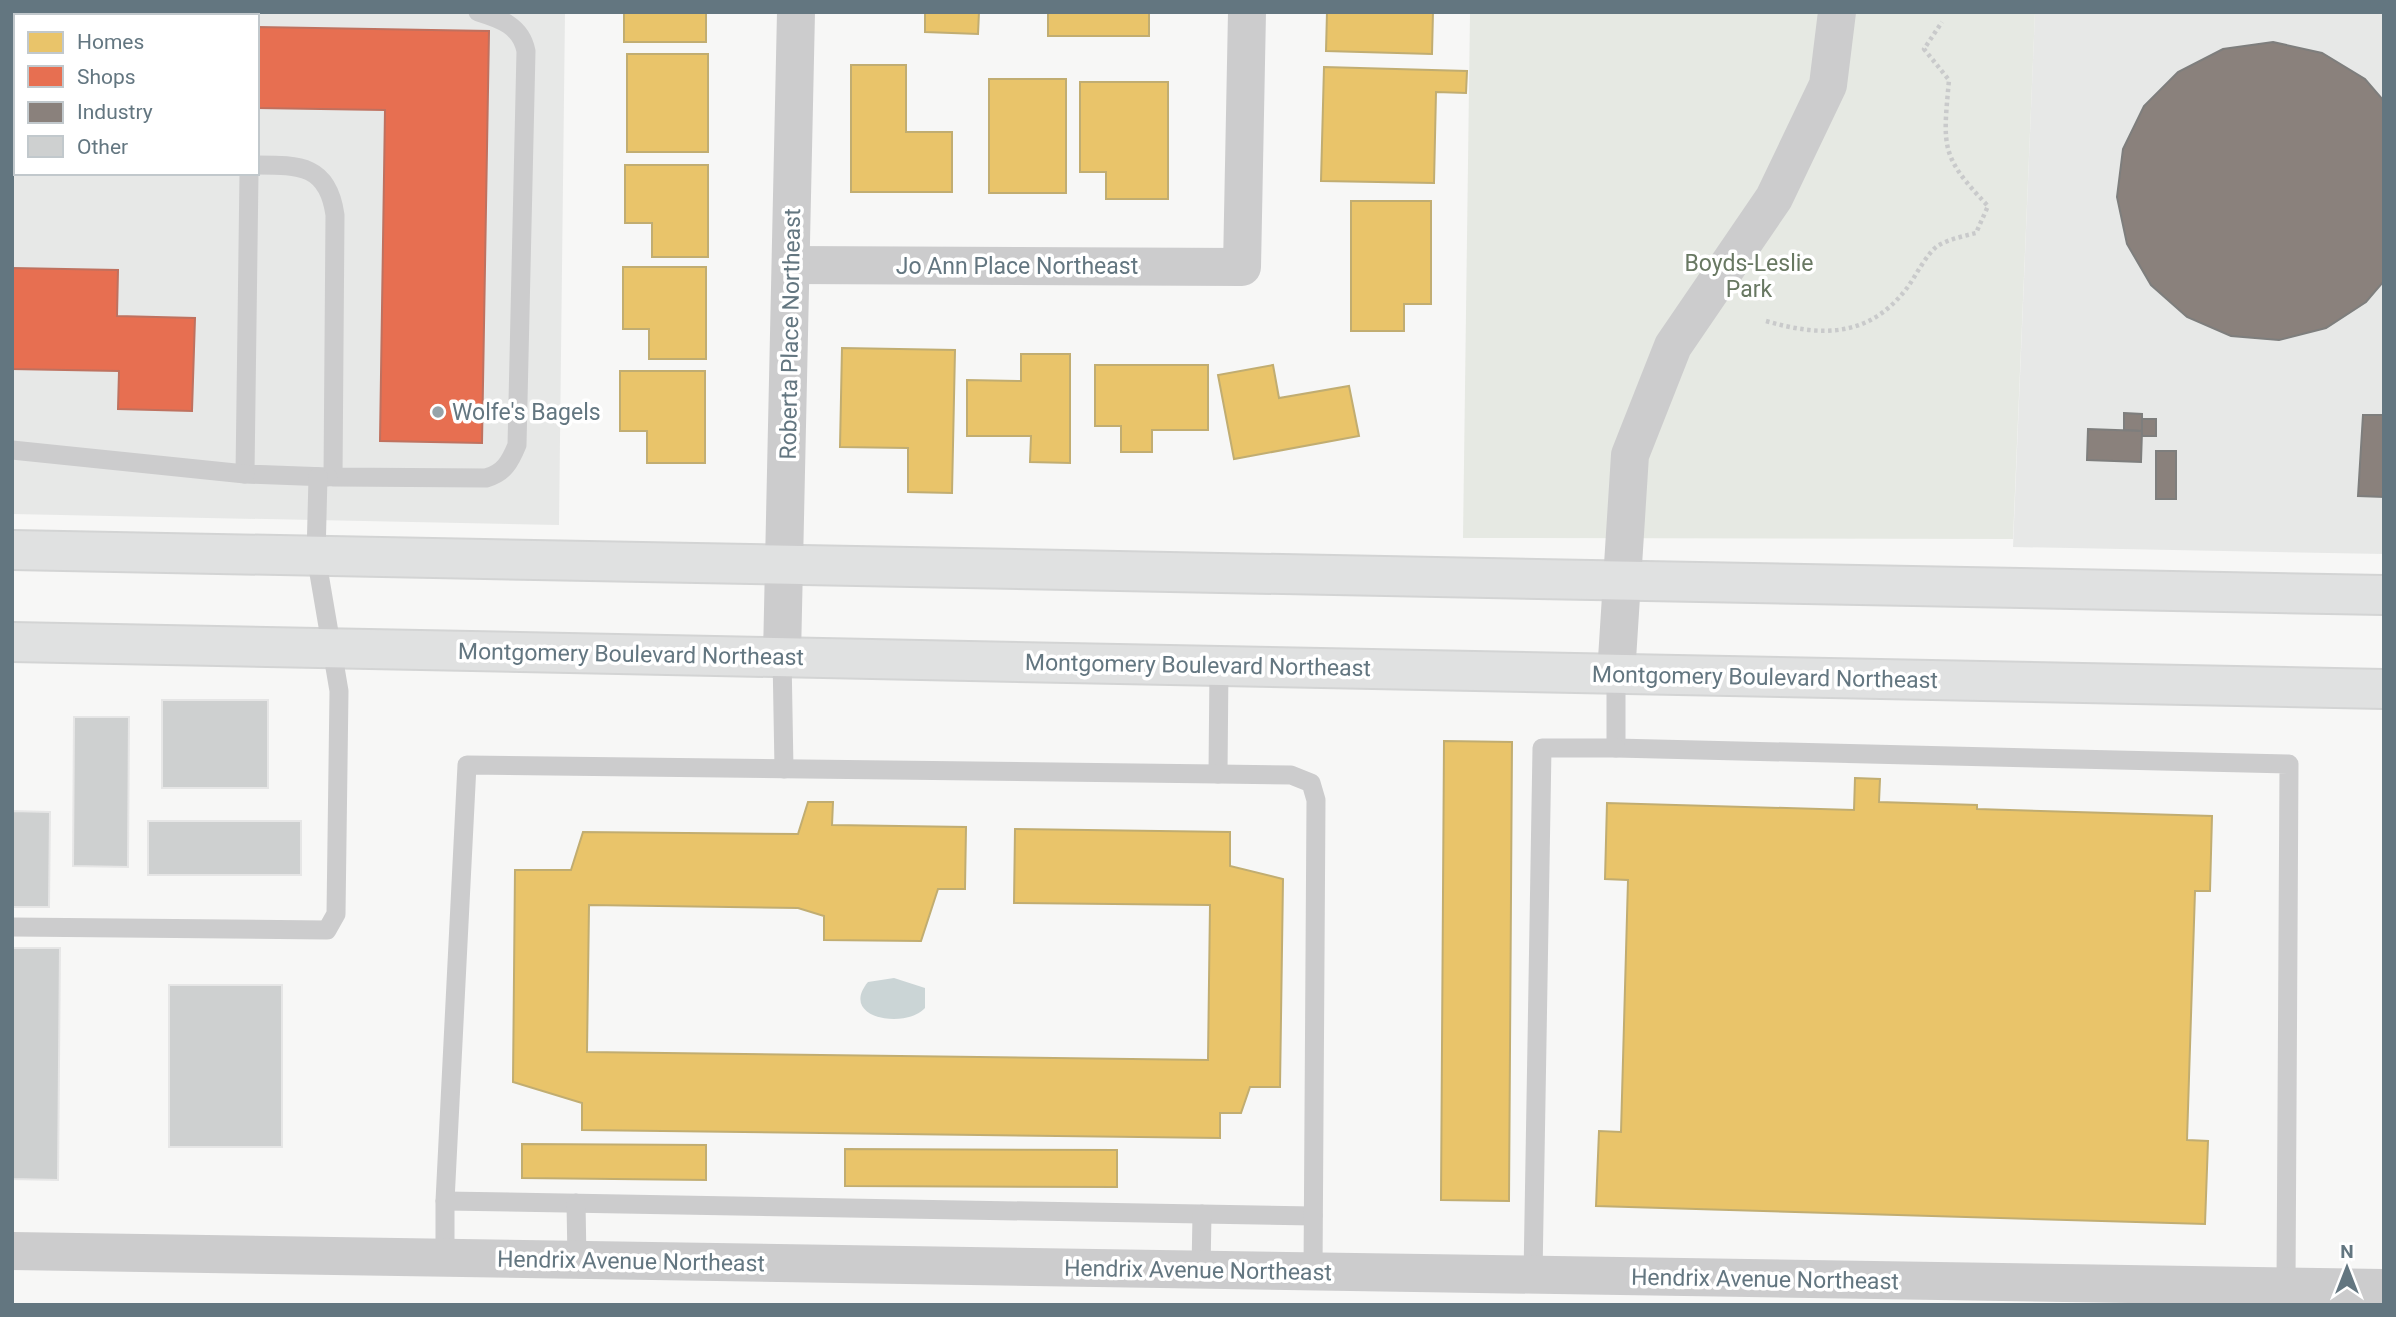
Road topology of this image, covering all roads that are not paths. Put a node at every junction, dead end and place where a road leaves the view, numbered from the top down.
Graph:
1 (478, 12) edge
2 (796, 12) edge
3 (1247, 12) edge
4 (1837, 12) edge
5 (259, 165) edge
6 (249, 175) edge
7 (792, 265) junction
8 (12, 450) edge
9 (245, 474) junction
10 (325, 477) junction
11 (12, 550) edge
12 (316, 556) junction
13 (784, 565) junction
14 (1619, 579) junction
15 (2384, 595) edge
16 (12, 642) edge
17 (334, 649) junction
18 (782, 656) junction
19 (1219, 666) junction
20 (1616, 674) junction
21 (2384, 690) edge
22 (1616, 748) junction
23 (784, 769) junction
24 (1219, 774) junction
25 (12, 927) edge
26 (445, 1201) junction
27 (576, 1203) junction
28 (1202, 1214) junction
29 (1314, 1216) junction
30 (12, 1251) edge
31 (445, 1258) junction
32 (577, 1260) junction
33 (2384, 1264) edge
34 (1201, 1270) junction
35 (1314, 1272) junction
36 (1533, 1276) junction
37 (2286, 1286) junction
38 (2383, 1288) edge
39 (2382, 1305) edge

1 - 10 lane
2 - 7 street, Roberta Place Northeast
3 - 7 street, Jo Ann Place Northeast
4 - 14 street
5 - 10 lane
6 - 9 lane
7 - 13 street, Roberta Place Northeast
8 - 9 lane
9 - 10 lane
10 - 12 lane
11 - 12 main road
12 - 13 main road
12 - 17 lane
13 - 14 main road
13 - 18 street, Roberta Place Northeast
14 - 15 main road
14 - 20 street
16 - 17 main road, Montgomery Boulevard Northeast
17 - 18 main road, Montgomery Boulevard Northeast
17 - 25 lane
18 - 19 main road, Montgomery Boulevard Northeast
18 - 23 lane
19 - 20 main road, Montgomery Boulevard Northeast
19 - 24 lane
20 - 21 main road, Montgomery Boulevard Northeast
20 - 22 lane
22 - 36 lane
22 - 37 lane
23 - 24 lane
23 - 26 lane
24 - 29 lane
26 - 27 lane
26 - 31 lane
27 - 28 lane
27 - 32 lane
28 - 29 lane
28 - 34 lane
29 - 35 lane
30 - 31 street, Hendrix Avenue Northeast
31 - 32 street, Hendrix Avenue Northeast
32 - 34 street, Hendrix Avenue Northeast
33 - 38 street
34 - 35 street, Hendrix Avenue Northeast
35 - 36 street, Hendrix Avenue Northeast
36 - 37 street, Hendrix Avenue Northeast
37 - 38 street, Hendrix Avenue Northeast
38 - 39 street

